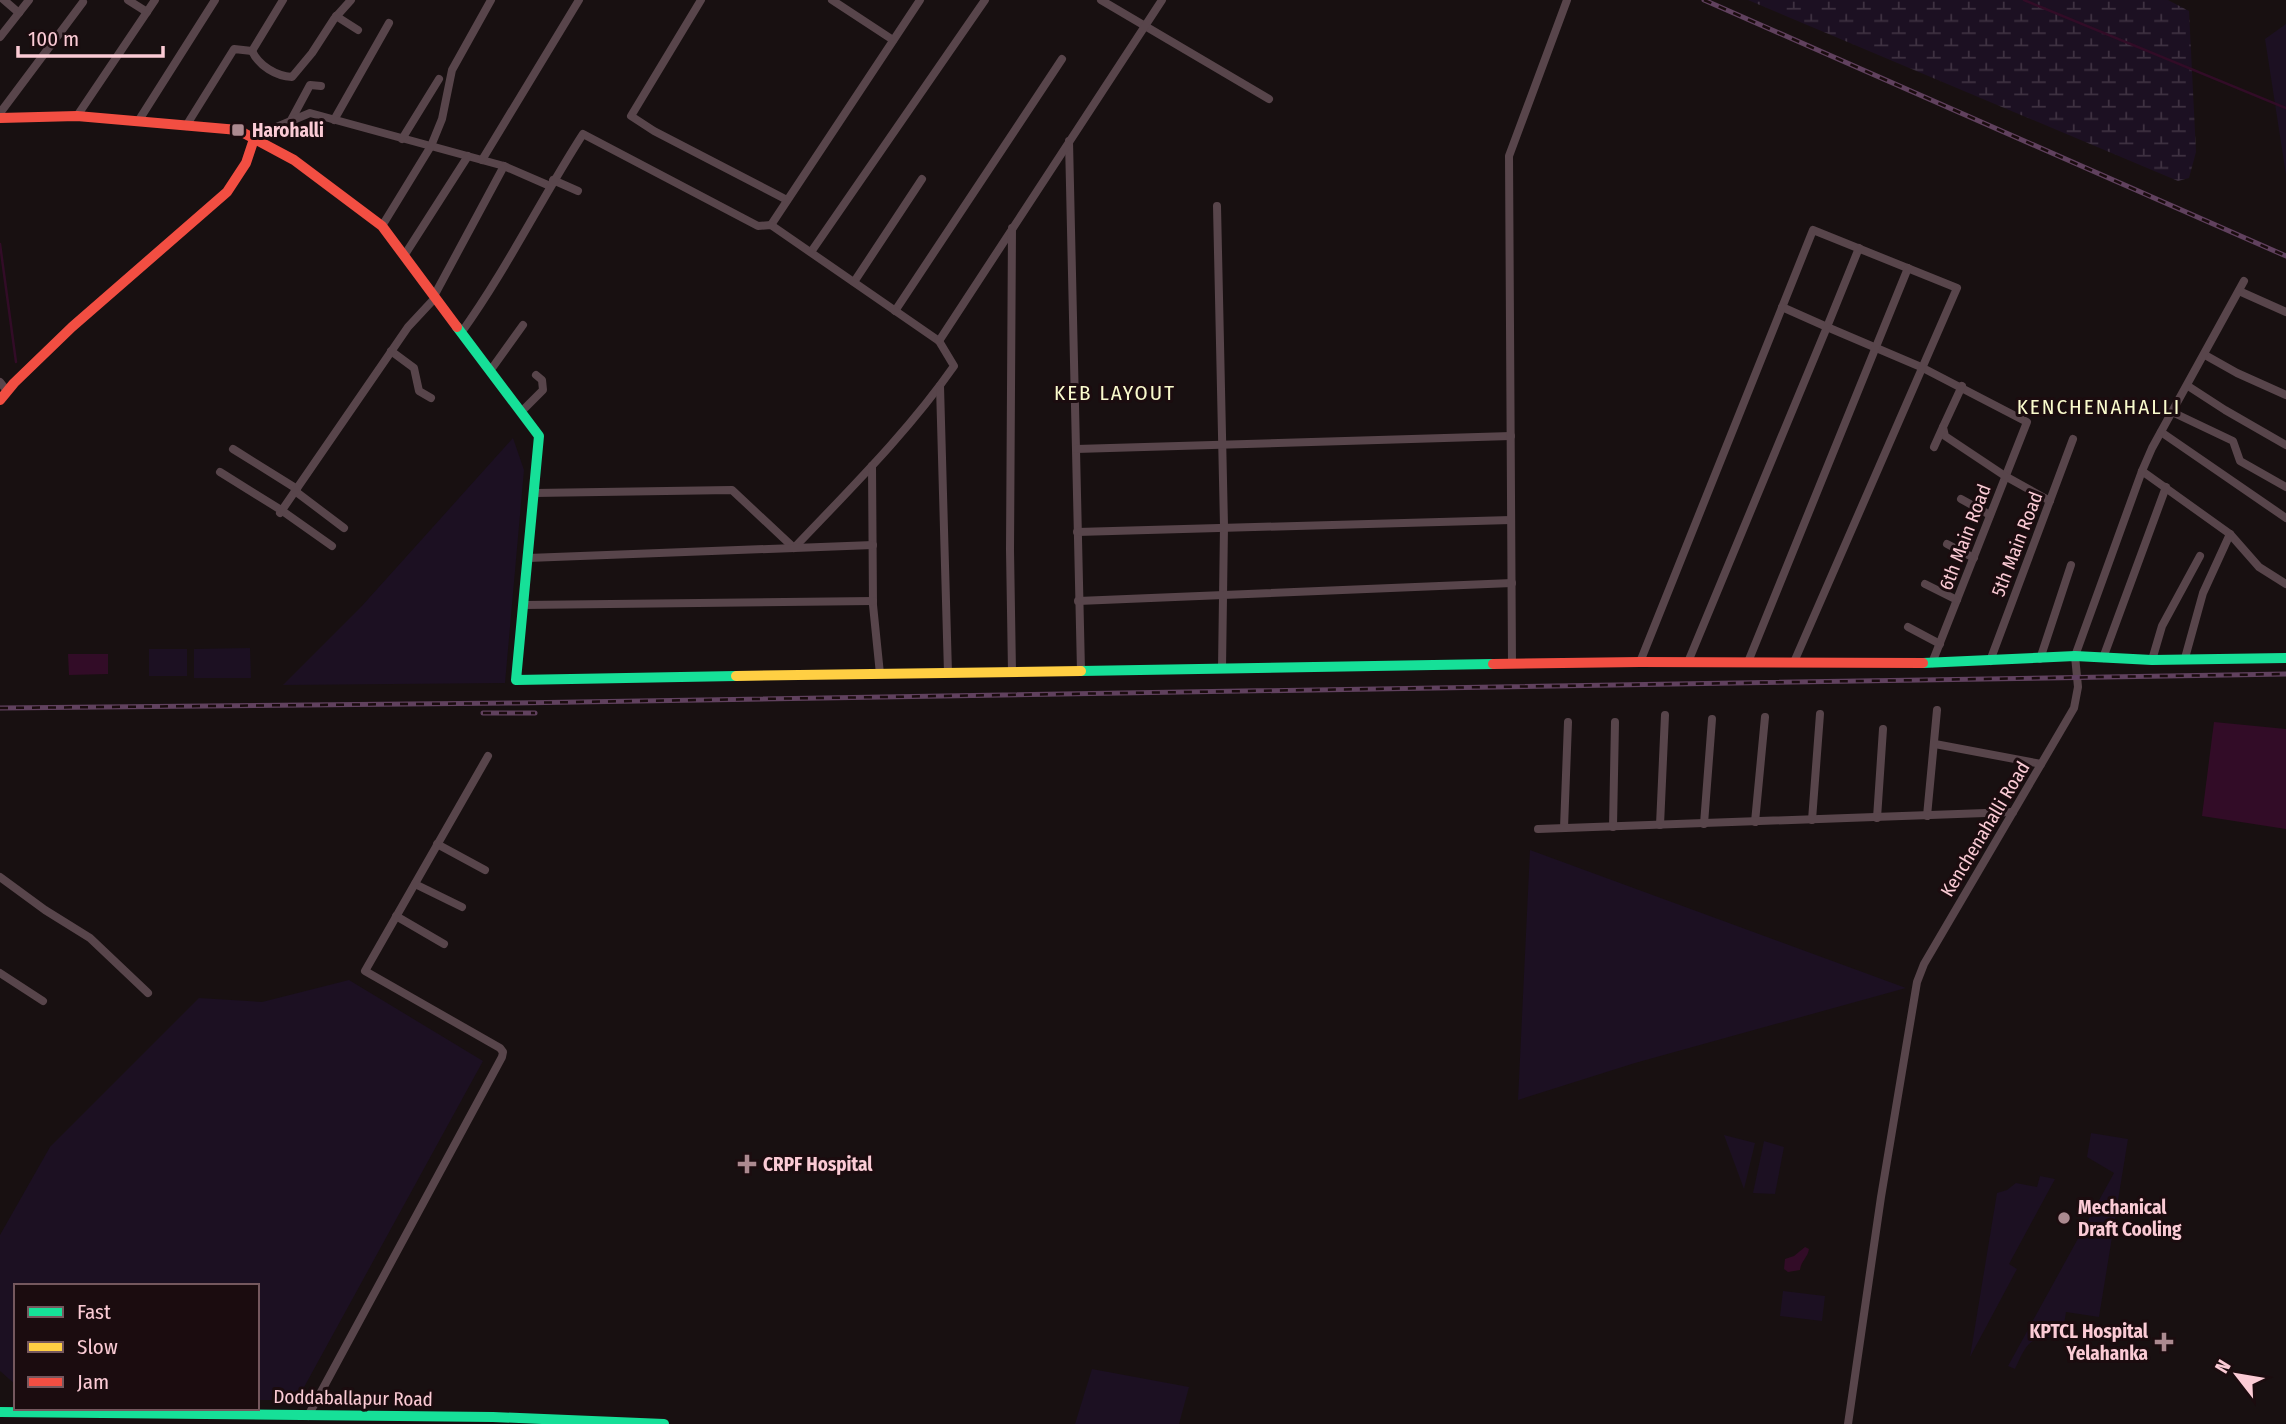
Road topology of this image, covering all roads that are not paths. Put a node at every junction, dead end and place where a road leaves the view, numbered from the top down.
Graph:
1 (4, 0) edge
2 (29, 0) edge
3 (128, 0) edge
4 (155, 0) edge
5 (215, 0) edge
6 (283, 0) edge
7 (351, 0) edge
8 (491, 0) edge
9 (579, 0) edge
10 (701, 0) edge
11 (832, 0) edge
12 (920, 0) edge
13 (985, 0) edge
14 (1101, 0) edge
15 (1161, 0) edge
16 (1567, 0) edge
17 (83, 2) dead end
18 (147, 12) junction
19 (19, 13) junction
20 (336, 16) junction
21 (389, 23) dead end
22 (1144, 25) junction
23 (358, 30) dead end
24 (0, 37) edge
25 (894, 40) junction
26 (251, 51) junction
27 (1062, 59) dead end
28 (439, 79) dead end
29 (321, 86) dead end
30 (1269, 99) dead end
31 (0, 116) edge
32 (76, 116) junction
33 (139, 120) junction
34 (334, 120) junction
35 (289, 124) junction
36 (186, 126) junction
37 (255, 136) junction
38 (402, 139) junction
39 (1069, 141) junction
40 (431, 146) junction
41 (468, 156) junction
42 (482, 160) junction
43 (504, 166) junction
44 (922, 179) dead end
45 (552, 183) junction
46 (579, 191) dead end
47 (787, 200) junction
48 (1217, 206) dead end
49 (771, 225) junction
50 (382, 226) junction
51 (1012, 228) junction
52 (1858, 248) junction
53 (811, 252) junction
54 (404, 256) junction
55 (1909, 268) junction
56 (2245, 281) dead end
57 (854, 282) junction
58 (2239, 291) junction
59 (435, 297) junction
60 (1782, 307) junction
61 (895, 311) junction
62 (2286, 312) edge
63 (523, 325) dead end
64 (1827, 327) junction
65 (461, 333) junction
66 (939, 341) junction
67 (1875, 347) junction
68 (391, 351) junction
69 (2205, 355) junction
70 (1921, 367) junction
71 (490, 372) junction
72 (536, 375) dead end
73 (4, 386) edge
74 (940, 386) junction
75 (1962, 386) junction
76 (2188, 386) junction
77 (2286, 395) edge
78 (431, 398) dead end
79 (0, 400) edge
80 (521, 412) junction
81 (2172, 412) junction
82 (1943, 427) junction
83 (2161, 432) junction
84 (1511, 436) junction
85 (2073, 439) dead end
86 (1221, 444) junction
87 (2286, 445) edge
88 (1934, 447) dead end
89 (233, 449) dead end
90 (1076, 449) junction
91 (872, 466) junction
92 (2142, 471) junction
93 (220, 472) dead end
94 (2005, 476) junction
95 (2166, 487) junction
96 (2286, 487) edge
97 (296, 490) junction
98 (534, 493) junction
99 (1961, 499) dead end
100 (2050, 501) junction
101 (280, 512) junction
102 (1990, 515) junction
103 (2286, 518) edge
104 (1511, 520) junction
105 (1224, 526) junction
106 (344, 528) dead end
107 (1077, 532) junction
108 (2230, 534) junction
109 (1947, 544) dead end
110 (873, 545) junction
111 (331, 546) dead end
112 (794, 548) junction
113 (2200, 556) dead end
114 (528, 558) junction
115 (1974, 558) junction
116 (2071, 565) dead end
117 (1512, 583) junction
118 (1925, 584) dead end
119 (2286, 584) edge
120 (1224, 595) junction
121 (1957, 600) junction
122 (873, 601) junction
123 (1078, 601) junction
124 (523, 606) junction
125 (1908, 627) dead end
126 (1940, 644) junction
127 (2075, 656) junction
128 (2103, 658) junction
129 (2185, 658) junction
130 (2286, 658) edge
131 (2040, 659) junction
132 (2152, 660) junction
133 (1990, 661) junction
134 (1640, 662) junction
135 (1688, 662) junction
136 (1748, 662) junction
137 (1794, 662) junction
138 (1932, 663) junction
139 (1512, 664) junction
140 (1222, 668) junction
141 (1081, 671) junction
142 (1012, 672) junction
143 (948, 673) junction
144 (880, 674) junction
145 (1937, 710) dead end
146 (1665, 715) dead end
147 (1820, 715) dead end
148 (1765, 717) dead end
149 (1712, 719) dead end
150 (1568, 722) dead end
151 (1615, 722) dead end
152 (1883, 729) dead end
153 (1935, 744) junction
154 (488, 756) dead end
155 (2041, 764) junction
156 (2013, 812) junction
157 (1927, 816) junction
158 (1877, 818) junction
159 (1812, 820) junction
160 (1755, 822) junction
161 (1704, 824) junction
162 (1660, 825) junction
163 (1613, 827) junction
164 (1564, 828) junction
165 (1538, 829) dead end
166 (437, 844) junction
167 (485, 870) dead end
168 (0, 877) edge
169 (415, 884) junction
170 (462, 907) dead end
171 (396, 916) junction
172 (444, 944) dead end
173 (0, 974) edge
174 (148, 993) dead end
175 (43, 1001) dead end
176 (0, 1412) edge
177 (308, 1416) junction
178 (492, 1420) edge
179 (664, 1424) edge
180 (1848, 1424) edge

1 - 19 street
2 - 19 street
3 - 18 street
4 - 18 street
5 - 33 street
6 - 26 street
7 - 20 street
8 - 40 street
9 - 42 street
10 - 47 street
11 - 25 street
12 - 25 street
13 - 53 street
14 - 22 street
15 - 22 street
16 - 84 street
17 - 31 street
18 - 32 street
19 - 24 street
20 - 23 street
20 - 26 street
21 - 34 street
22 - 30 street
22 - 39 street
25 - 47 street
26 - 36 street
27 - 61 street
28 - 38 street
29 - 35 street
31 - 32 street
32 - 33 street
33 - 36 street
34 - 35 street
34 - 38 street
35 - 37 street
36 - 37 street
37 - 50 street
37 - 73 street
38 - 40 street
39 - 51 street
39 - 90 street
40 - 41 street
40 - 50 street
41 - 42 street
41 - 54 street
42 - 43 street
43 - 45 street
43 - 59 street
44 - 57 street
45 - 46 street
45 - 49 street
45 - 65 street
47 - 49 street
48 - 86 street
49 - 53 street
50 - 54 street
51 - 66 street
51 - 142 street
52 - 55 street
52 - 60 street
52 - 64 street
53 - 57 street
54 - 59 street
55 - 67 street
55 - 70 street
56 - 58 street, Kenchenahalli Road
57 - 61 street
58 - 62 street
58 - 69 street, Kenchenahalli Road
59 - 65 street
59 - 68 street
60 - 64 street
60 - 134 street
61 - 66 street
63 - 71 street
64 - 67 street
64 - 135 street
65 - 71 street
66 - 74 street
67 - 70 street
67 - 136 street
68 - 78 street
68 - 97 street
69 - 76 street, Kenchenahalli Road
69 - 77 street
70 - 75 street
70 - 137 street
71 - 80 street
72 - 80 street
73 - 79 street
74 - 91 street
74 - 143 street
75 - 82 street
75 - 94 street, 6th Main Road
76 - 81 street, Kenchenahalli Road
76 - 87 street
80 - 98 street
81 - 83 street, Kenchenahalli Road
81 - 96 street
82 - 88 street
82 - 94 street
83 - 92 street, Kenchenahalli Road
83 - 103 street
84 - 86 street
84 - 104 street
85 - 100 street, 5th Main Road
86 - 90 street
86 - 105 street
89 - 97 street
90 - 107 street
91 - 110 street
91 - 112 street
92 - 95 street
92 - 127 street, Kenchenahalli Road
93 - 101 street
94 - 100 street
94 - 102 street, 6th Main Road
95 - 108 street
95 - 128 street
97 - 101 street
97 - 106 street
98 - 112 street
98 - 114 street
99 - 102 street
100 - 133 street, 5th Main Road
101 - 111 street
102 - 115 street, 6th Main Road
104 - 105 street
104 - 117 street
105 - 107 street
105 - 120 street
107 - 123 street
108 - 119 street
108 - 129 street
109 - 115 street
110 - 112 street
110 - 122 street
112 - 114 street
113 - 132 street
114 - 124 street
115 - 121 street, 6th Main Road
116 - 131 street
117 - 120 street
117 - 139 street
118 - 121 street
120 - 123 street
120 - 140 street
121 - 126 street, 6th Main Road
122 - 124 street
122 - 144 street
123 - 141 street
124 - 144 street
125 - 126 street
126 - 138 street, 6th Main Road
127 - 128 street
127 - 131 street
127 - 155 street, Kenchenahalli Road
128 - 132 street
129 - 130 street
129 - 132 street
131 - 133 street
133 - 138 street
134 - 135 street
134 - 139 street
135 - 136 street
136 - 137 street
137 - 138 street
139 - 140 street
140 - 141 street
141 - 142 street
142 - 143 street
143 - 144 street
145 - 153 street
146 - 162 street
147 - 159 street
148 - 160 street
149 - 161 street
150 - 164 street
151 - 163 street
152 - 158 street
153 - 155 street
153 - 157 street
154 - 166 street
155 - 156 street, Kenchenahalli Road
156 - 157 street
156 - 180 street, Kenchenahalli Road
157 - 158 street
158 - 159 street
159 - 160 street
160 - 161 street
161 - 162 street
162 - 163 street
163 - 164 street
164 - 165 street
166 - 167 street
166 - 169 street
168 - 174 street
169 - 170 street
169 - 171 street
171 - 172 street
171 - 177 street
173 - 175 street
176 - 177 street, Doddaballapur Road
177 - 178 street, Doddaballapur Road
178 - 179 street, Doddaballapur Road

